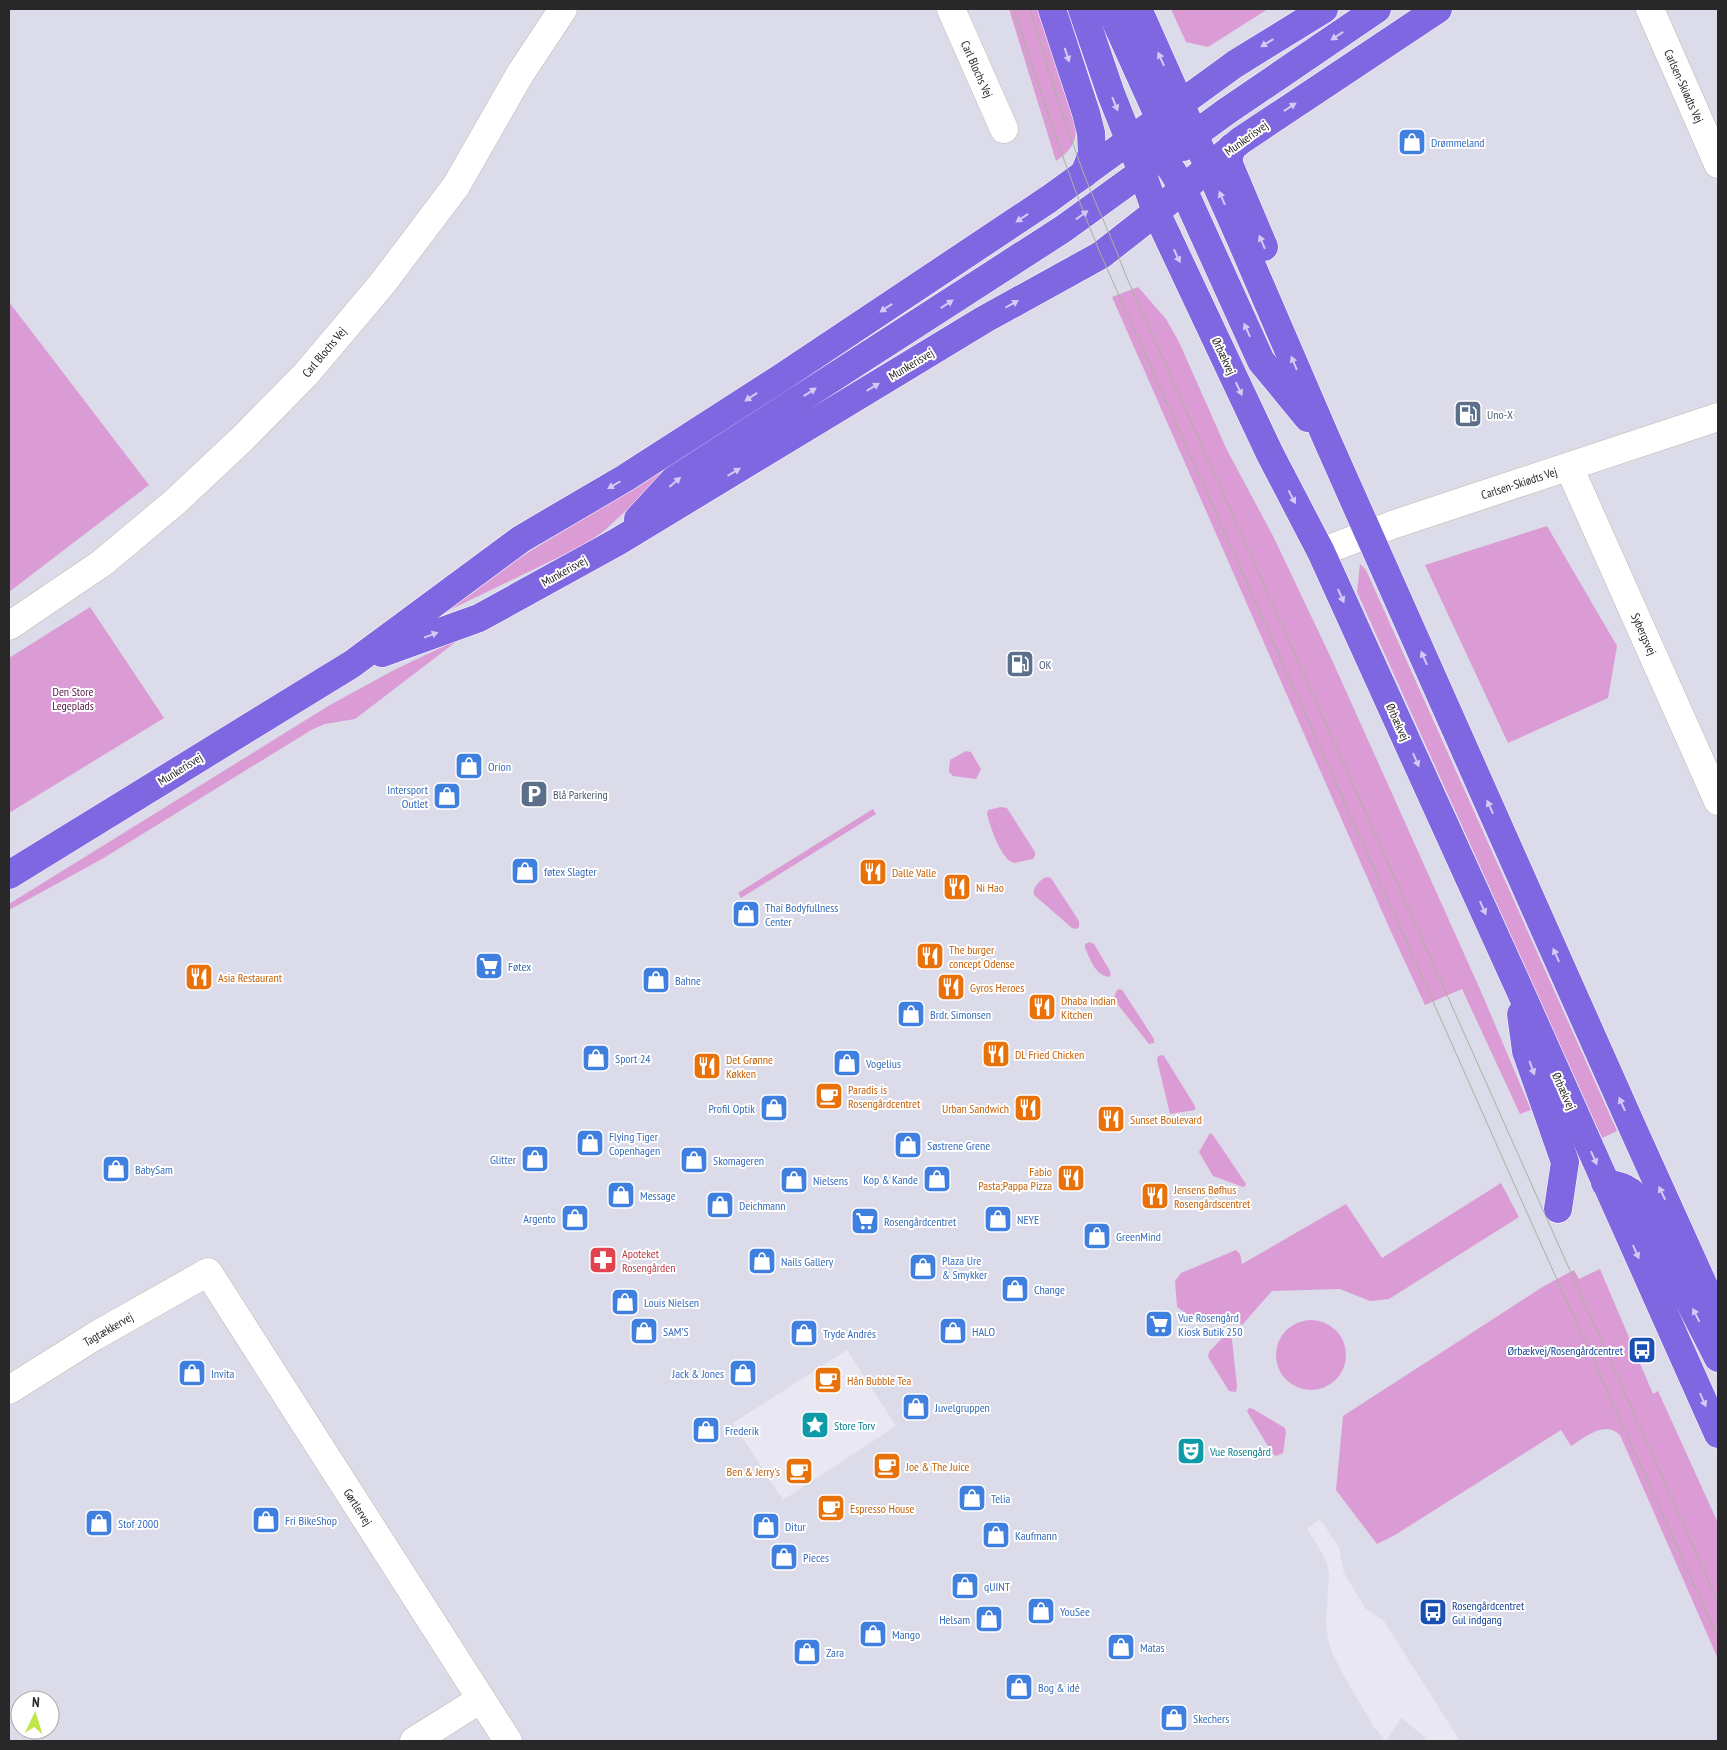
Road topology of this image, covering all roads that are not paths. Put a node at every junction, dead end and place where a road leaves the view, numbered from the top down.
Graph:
1 (563, 9) edge
2 (951, 9) edge
3 (1052, 9) edge
4 (1082, 9) edge
5 (1110, 9) edge
6 (1138, 9) edge
7 (1324, 9) edge
8 (1377, 9) edge
9 (1438, 9) edge
10 (1650, 9) edge
11 (1180, 104) junction
12 (1004, 129) dead end
13 (1130, 141) junction
14 (1167, 148) junction
15 (1232, 148) junction
16 (1718, 164) edge
17 (1209, 167) junction
18 (1084, 174) junction
19 (1183, 189) junction
20 (1156, 212) junction
21 (1718, 417) edge
22 (1326, 440) junction
23 (1569, 467) junction
24 (1369, 534) junction
25 (617, 542) junction
26 (1321, 552) junction
27 (9, 626) edge
28 (352, 664) junction
29 (1718, 801) edge
30 (9, 875) edge
31 (1518, 986) junction
32 (1605, 1183) junction
33 (1558, 1209) dead end
34 (208, 1272) joint
35 (1718, 1317) edge
36 (1718, 1358) edge
37 (9, 1390) edge
38 (1718, 1434) edge
39 (481, 1699) junction
40 (414, 1741) edge
41 (508, 1741) edge

1 - 27 street, Carl Blochs Vej
2 - 12 street, Carl Blochs Vej
3 -> 18 main road
4 -> 13 main road, Ørbækvej
5 - 14 main road
11 -> 6 main road, Ørbækvej
7 -> 11 main road
8 -> 14 main road
15 -> 9 main road, Munkerisvej
10 - 16 street, Carlsen-Skiødts Vej
11 - 14 main road, Ørbækvej
13 - 14 main road, Munkerisvej
13 - 14 main road, Ørbækvej
13 - 18 main road, Munkerisvej
14 - 17 main road, Ørbækvej
14 - 19 main road
14 - 20 main road, Ørbækvej
25 -> 14 main road
15 - 17 main road, Munkerisvej
24 -> 15 main road
17 - 19 main road, Munkerisvej
22 -> 17 main road, Ørbækvej
18 -> 28 main road, Munkerisvej
19 - 20 main road, Munkerisvej
22 -> 19 main road
25 -> 20 main road, Munkerisvej
20 -> 26 main road, Ørbækvej
21 - 23 street, Carlsen-Skiødts Vej
22 - 24 main road, Ørbækvej
23 - 24 street, Carlsen-Skiødts Vej
23 - 29 street, Sybergsvej
24 - 26 street, Carlsen-Skiødts Vej
35 -> 24 main road, Ørbækvej
28 -> 25 main road, Munkerisvej
26 -> 31 main road, Ørbækvej
28 - 30 main road, Munkerisvej
31 -> 32 main road, Ørbækvej
31 -> 33 main road
36 -> 32 main road
32 -> 38 main road, Ørbækvej
34 - 37 street, Tagtækkervej
34 - 39 street, Gørtlervej
39 - 40 street
39 - 41 street, Gørtlervej

